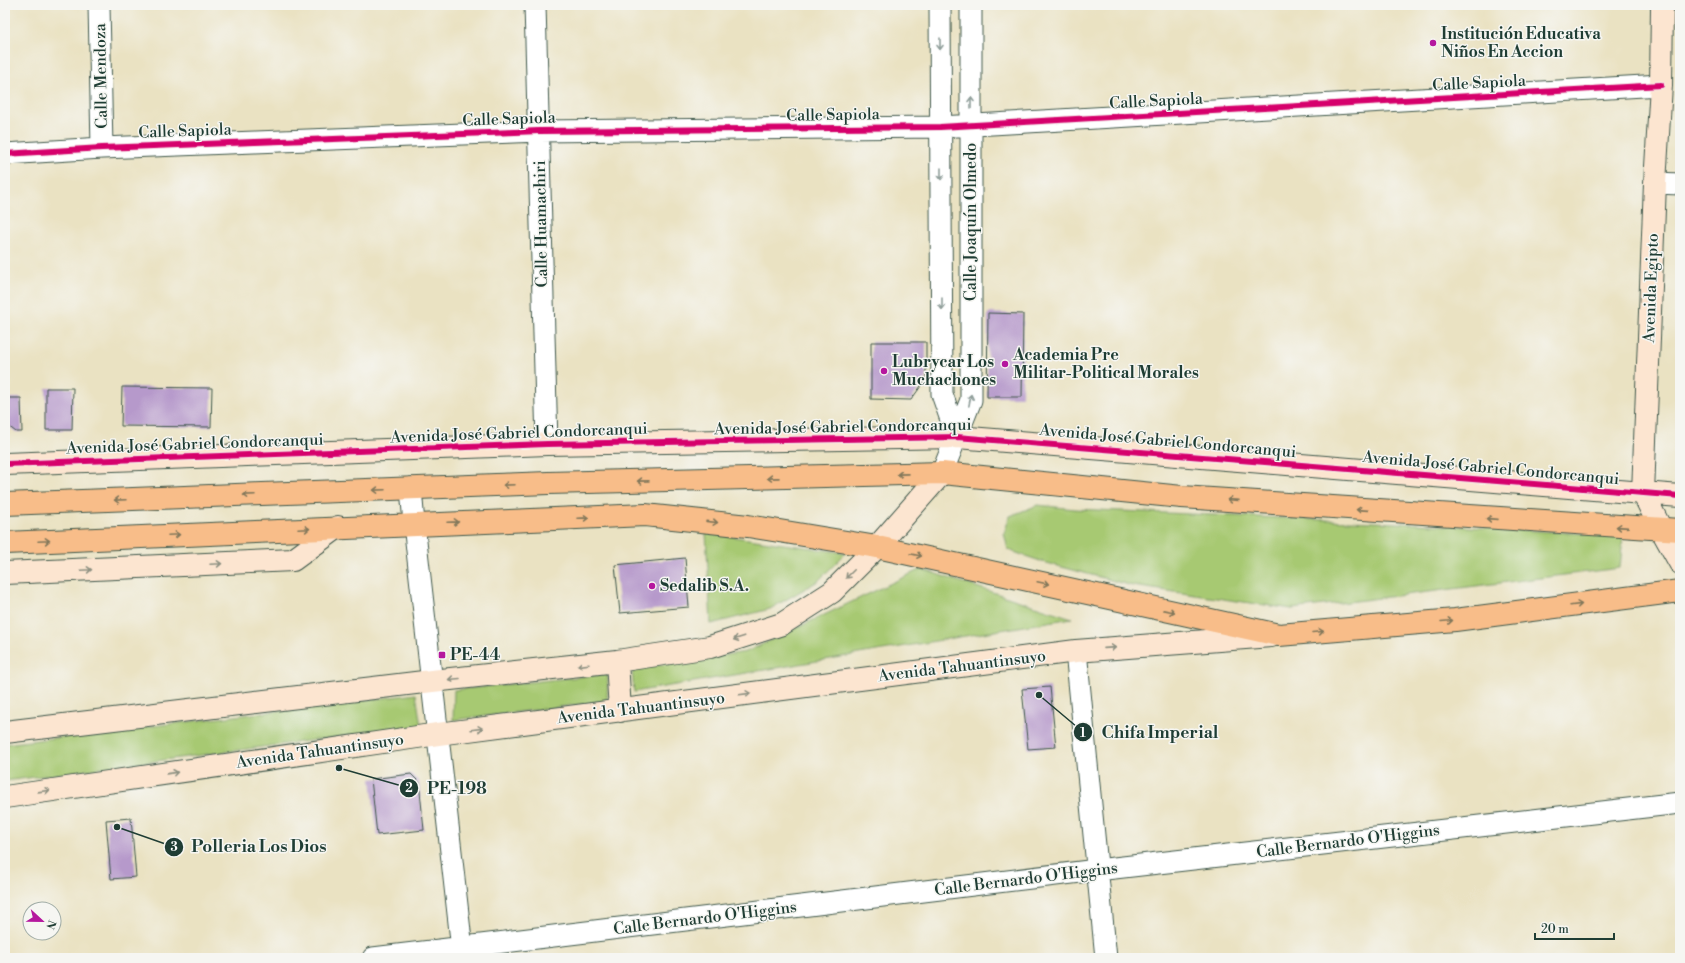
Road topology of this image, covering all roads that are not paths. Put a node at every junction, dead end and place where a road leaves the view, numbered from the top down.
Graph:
1 (99, 5) edge
2 (535, 5) edge
3 (940, 5) edge
4 (971, 5) edge
5 (1662, 5) edge
6 (1661, 85) junction
7 (971, 125) junction
8 (940, 127) junction
9 (538, 131) junction
10 (102, 148) junction
11 (5, 154) edge
12 (1655, 183) junction
13 (1680, 184) edge
14 (957, 437) junction
15 (547, 444) junction
16 (5, 464) edge
17 (942, 473) junction
18 (411, 488) junction
19 (1643, 493) junction
20 (1680, 496) edge
21 (5, 504) edge
22 (414, 524) junction
23 (338, 527) junction
24 (1670, 530) edge
25 (5, 543) edge
26 (878, 546) junction
27 (1680, 562) edge
28 (5, 573) edge
29 (1680, 591) edge
30 (1279, 635) junction
31 (1076, 651) junction
32 (617, 661) junction
33 (432, 681) junction
34 (620, 711) junction
35 (5, 732) edge
36 (438, 734) junction
37 (5, 797) edge
38 (1680, 803) edge
39 (1097, 870) junction
40 (462, 953) edge
41 (373, 958) edge
42 (1106, 958) edge

1 - 10 street, Calle Mendoza
2 - 9 street, Calle Huamachiri
3 -> 8 street, Calle Joaquín Olmedo
7 -> 4 street, Calle Joaquín Olmedo
5 - 6 main road, Avenida Egipto
6 - 7 street, Calle Sapiola
6 - 12 main road, Avenida Egipto
7 - 8 street, Calle Sapiola
14 -> 7 street, Calle Joaquín Olmedo
8 - 9 street, Calle Sapiola
8 -> 14 street, Calle Joaquín Olmedo
9 - 10 street, Calle Sapiola
9 - 15 street, Calle Huamachiri
10 - 11 street, Calle Sapiola
12 - 13 street
12 - 19 main road, Avenida Egipto
14 - 15 main road, Avenida José Gabriel Condorcanqui
14 - 17 street, Calle Joaquín Olmedo
14 - 19 main road, Avenida José Gabriel Condorcanqui
15 - 16 main road, Avenida José Gabriel Condorcanqui
17 -> 18 highway
24 -> 17 highway
17 - 26 main road
18 -> 21 highway
18 - 22 street
19 - 20 main road, Avenida José Gabriel Condorcanqui
19 - 24 main road, Avenida Egipto
22 - 23 highway
22 -> 26 highway
22 - 33 street
25 -> 23 highway
28 -> 23 main road
24 - 27 main road, Avenida Egipto
26 -> 30 highway
26 -> 32 main road
30 -> 29 highway
31 -> 30 main road, Avenida Tahuantinsuyo
34 -> 31 main road, Avenida Tahuantinsuyo
31 - 39 street
32 -> 33 main road
32 - 34 main road
33 - 35 main road
33 - 36 street
36 -> 34 main road, Avenida Tahuantinsuyo
37 -> 36 main road, Avenida Tahuantinsuyo
36 - 40 street
38 - 39 street, Calle Bernardo O'Higgins
39 - 40 street, Calle Bernardo O'Higgins
39 - 42 street
40 - 41 street, Calle Bernardo O'Higgins

